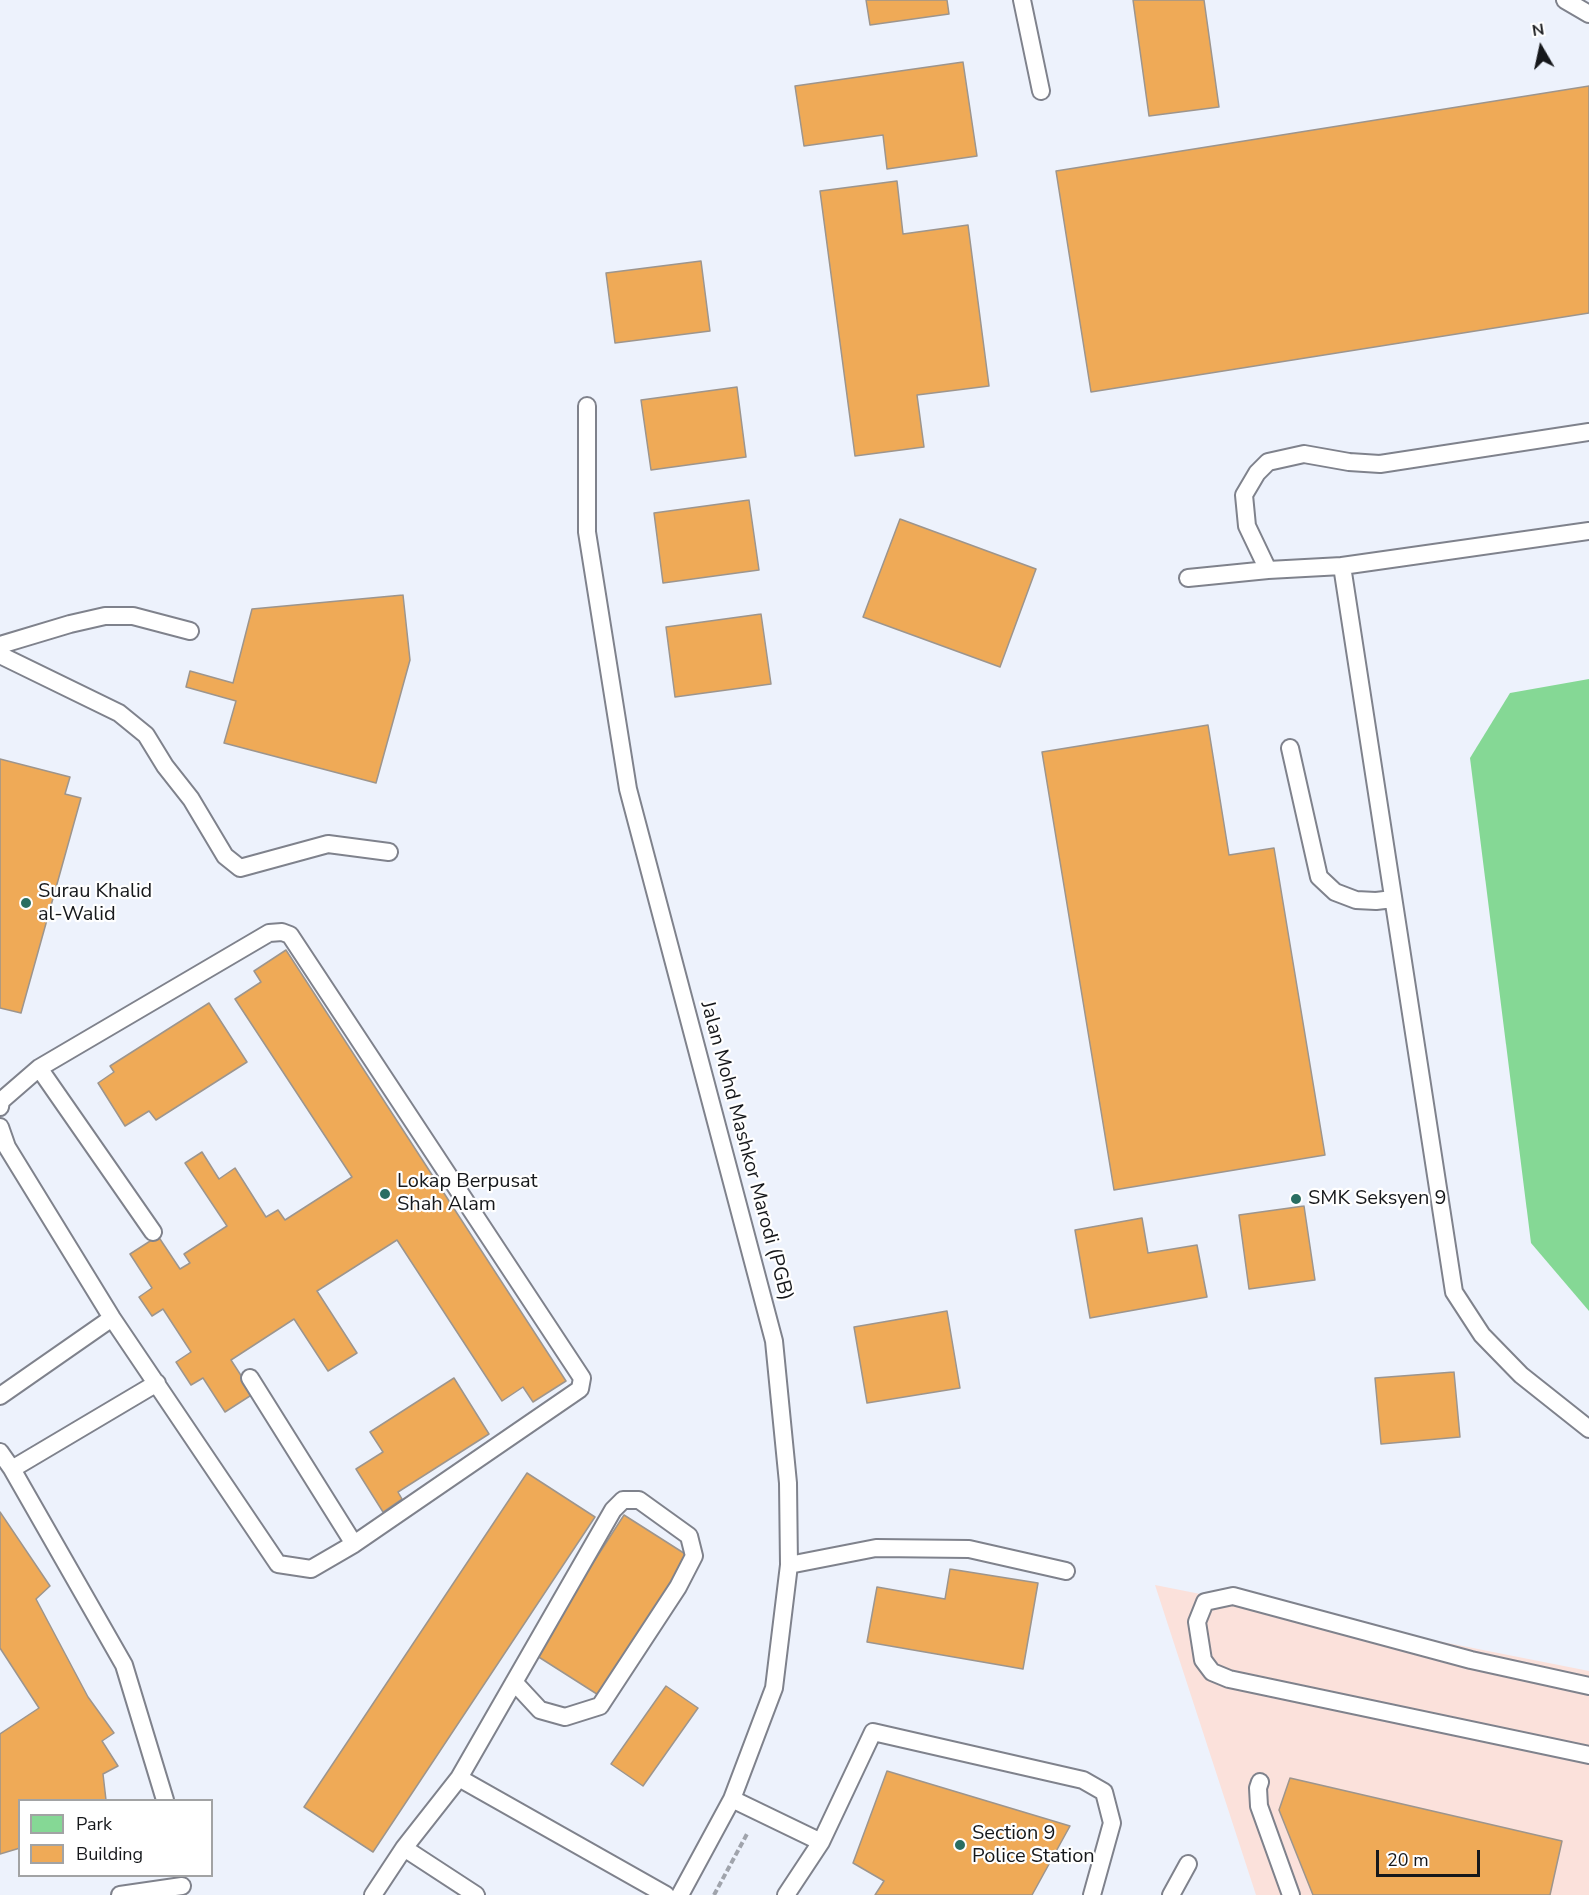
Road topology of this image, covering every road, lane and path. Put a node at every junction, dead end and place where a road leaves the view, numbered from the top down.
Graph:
1 (1022, 0) edge
2 (1565, 0) edge
3 (1589, 14) edge
4 (1041, 91) dead end
5 (587, 406) dead end
6 (1589, 432) edge
7 (1589, 531) edge
8 (1342, 566) junction
9 (1268, 570) junction
10 (1188, 578) dead end
11 (190, 631) dead end
12 (0, 645) edge
13 (0, 655) edge
14 (1290, 748) dead end
15 (389, 852) dead end
16 (1394, 899) junction
17 (39, 1068) junction
18 (0, 1107) edge
19 (0, 1127) edge
20 (153, 1232) dead end
21 (112, 1318) junction
22 (249, 1378) dead end
23 (158, 1383) junction
24 (0, 1396) edge
25 (1589, 1429) edge
26 (0, 1452) edge
27 (12, 1469) junction
28 (354, 1544) junction
29 (789, 1565) junction
30 (1066, 1571) dead end
31 (514, 1682) junction
32 (1589, 1686) edge
33 (1589, 1755) edge
34 (459, 1778) junction
35 (1260, 1782) dead end
36 (165, 1799) edge
37 (732, 1799) junction
38 (758, 1812) junction
39 (821, 1842) junction
40 (404, 1848) junction
41 (1188, 1864) dead end
42 (181, 1886) edge
43 (120, 1895) edge
44 (373, 1895) edge
45 (476, 1895) edge
46 (666, 1895) edge
47 (680, 1895) edge
48 (714, 1895) edge
49 (786, 1895) edge
50 (1092, 1895) edge
51 (1171, 1895) edge
52 (1291, 1895) edge

1 - 4 lane
2 - 3 lane
5 - 29 lane, Jalan Mohd Mashkor Marodi (PGB)
6 - 9 lane
7 - 8 lane
8 - 9 lane
8 - 16 lane
9 - 10 lane
11 - 12 lane
13 - 15 lane
14 - 16 lane
16 - 25 lane
17 - 18 lane
17 - 20 lane
17 - 28 lane
19 - 21 lane
21 - 23 lane
21 - 24 lane
22 - 28 lane
23 - 27 lane
23 - 28 lane
26 - 27 lane
27 - 36 lane
29 - 30 lane
29 - 37 lane, Jalan Mohd Mashkor Marodi (PGB)
31 - 31 lane
31 - 34 lane
32 - 33 lane
34 - 40 lane
34 - 46 lane
35 - 52 lane
37 - 38 lane
37 - 47 lane, Jalan Mohd Mashkor Marodi (PGB)
38 - 39 lane
38 - 48 path
39 - 49 lane
39 - 50 lane
40 - 44 lane
40 - 45 lane
41 - 51 lane
42 - 43 lane

